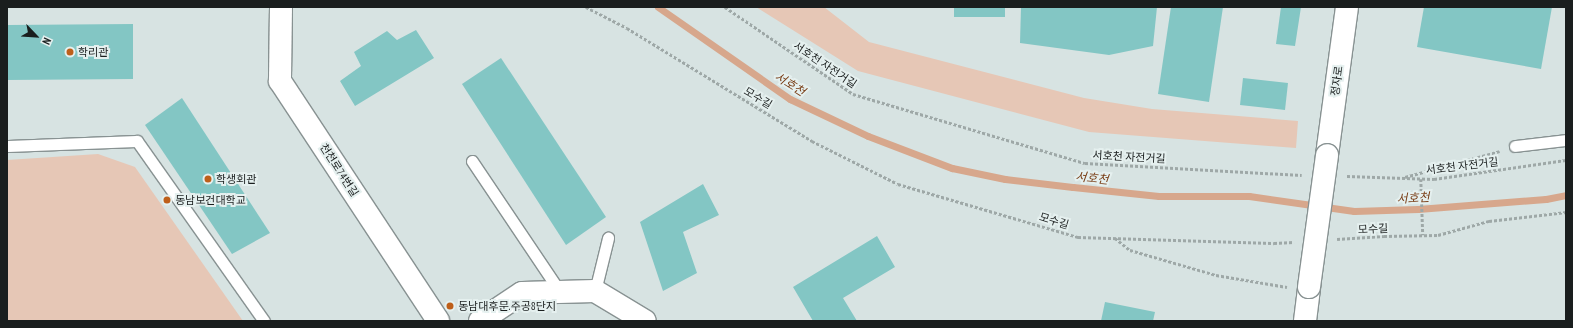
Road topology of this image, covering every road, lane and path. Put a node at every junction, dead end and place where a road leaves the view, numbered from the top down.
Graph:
1 (281, 7) edge
2 (586, 7) edge
3 (725, 7) edge
4 (1347, 7) edge
5 (1566, 140) edge
6 (7, 146) edge
7 (1515, 146) joint
8 (1566, 160) edge
9 (472, 161) dead end
10 (1309, 176) dead end
11 (1340, 176) dead end
12 (1402, 178) junction
13 (1420, 179) junction
14 (1566, 212) edge
15 (1423, 235) junction
16 (608, 238) dead end
17 (1114, 238) junction
18 (1333, 239) dead end
19 (1296, 242) dead end
20 (1309, 290) junction
21 (595, 291) junction
22 (560, 292) junction
23 (264, 321) edge
24 (438, 321) edge
25 (480, 321) edge
26 (645, 321) edge
27 (1305, 321) edge

1 - 24 street, 천천로74번길
2 - 17 path, 모수길
3 - 10 path, 서호천 자전거길
4 - 20 street, 정자로, bridge
5 - 7 lane
6 - 23 lane
7 - 12 path
8 - 13 path, 서호천 자전거길
9 - 22 lane
11 - 12 path, 서호천 자전거길
12 - 13 path, 서호천 자전거길
13 - 15 path
14 - 15 path, 모수길
15 - 18 path, 모수길
16 - 21 lane
17 - 19 path, 모수길
17 - 20 path
20 - 27 street
21 - 22 street
21 - 26 street
22 - 25 street

